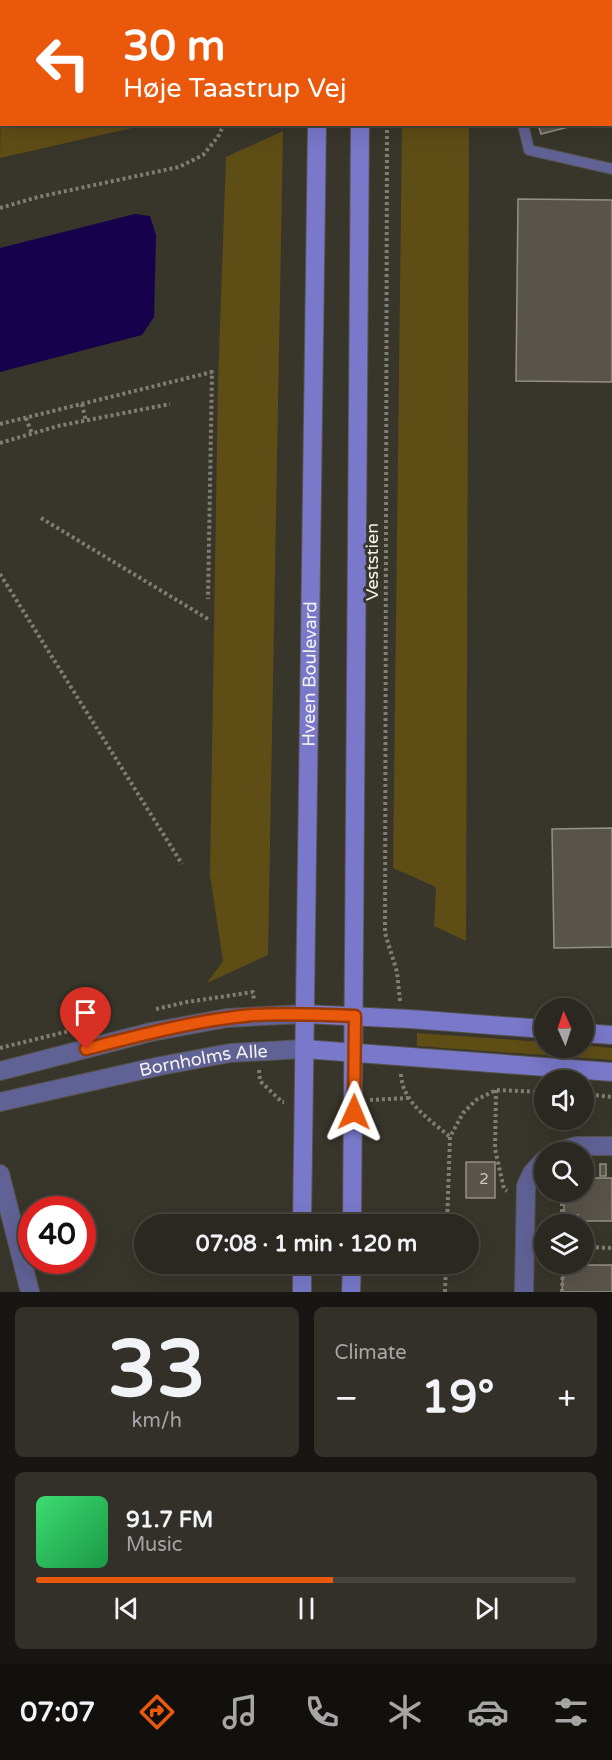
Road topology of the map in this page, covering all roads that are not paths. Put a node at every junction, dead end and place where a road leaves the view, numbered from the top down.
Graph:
1 (317, 126) edge
2 (360, 126) edge
3 (523, 126) edge
4 (612, 169) edge
5 (304, 1014) junction
6 (355, 1016) junction
7 (534, 1028) edge
8 (594, 1034) edge
9 (612, 1035) edge
10 (304, 1049) junction
11 (355, 1053) junction
12 (0, 1071) edge
13 (612, 1072) edge
14 (0, 1102) edge
15 (594, 1146) edge
16 (612, 1146) edge
17 (534, 1171) edge
18 (0, 1174) edge
19 (302, 1214) edge
20 (352, 1214) edge
21 (302, 1274) edge
22 (352, 1274) edge
23 (30, 1292) edge
24 (302, 1292) edge
25 (351, 1292) edge
26 (525, 1292) edge

1 - 5 street, Hveen Boulevard
2 - 6 street
3 - 4 lane
5 - 6 street
5 - 10 street, Hveen Boulevard
5 - 12 street, Bornholms Alle
6 - 7 street
6 - 11 street
8 - 9 street
10 - 11 street
10 - 14 street, Bornholms Alle
10 - 19 street, Hveen Boulevard
11 - 13 street
11 - 20 street
15 - 16 street
17 - 26 street
18 - 23 street
21 - 24 street
22 - 25 street

